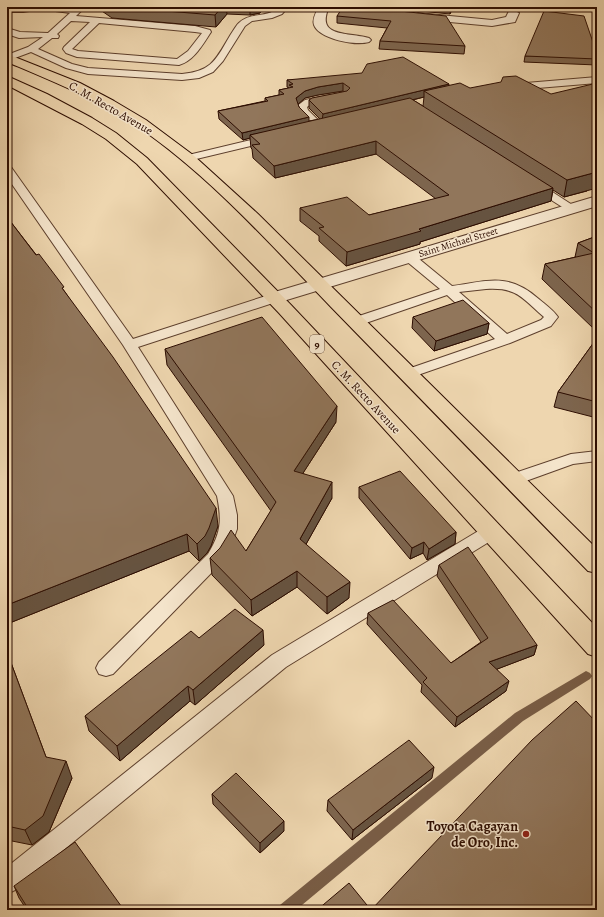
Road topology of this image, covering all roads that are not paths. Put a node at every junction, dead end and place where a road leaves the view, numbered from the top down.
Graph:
1 (41, 7) edge
2 (284, 7) edge
3 (324, 7) edge
4 (336, 7) edge
5 (79, 9) edge
6 (7, 10) edge
7 (386, 13) edge
8 (513, 13) dead end
9 (408, 15) edge
10 (69, 18) junction
11 (96, 21) junction
12 (7, 31) edge
13 (52, 35) junction
14 (365, 40) dead end
15 (74, 42) junction
16 (31, 49) junction
17 (7, 58) edge
18 (7, 80) edge
19 (597, 80) edge
20 (507, 87) edge
21 (343, 95) edge
22 (304, 130) edge
23 (281, 136) edge
24 (188, 158) junction
25 (7, 169) edge
26 (524, 178) edge
27 (597, 201) edge
28 (571, 208) junction
29 (409, 257) junction
30 (319, 285) junction
31 (449, 290) junction
32 (274, 298) junction
33 (355, 322) junction
34 (505, 340) junction
35 (130, 345) junction
36 (407, 374) junction
37 (597, 456) edge
38 (512, 480) junction
39 (491, 532) junction
40 (597, 564) edge
41 (597, 646) edge
42 (106, 668) dead end
43 (7, 882) edge

1 - 5 lane
1 - 6 lane
2 - 16 lane
3 - 14 street
4 - 7 street
5 - 10 lane
8 - 9 street
10 - 11 lane
10 - 13 lane
11 - 15 lane
11 - 15 lane
12 - 13 lane
13 - 15 lane
13 - 16 lane
16 - 17 lane
17 - 24 highway, C. M. Recto Avenue
18 - 32 highway, C. M. Recto Avenue / 9
19 - 20 lane
21 - 22 lane
23 - 24 lane
24 - 30 highway, C. M. Recto Avenue
25 - 35 lane
26 - 28 lane
27 - 28 street, Saint Michael Street
28 - 29 street, Saint Michael Street
29 - 30 street, Saint Michael Street
29 - 31 lane
30 - 32 street, Saint Michael Street
30 - 33 highway, C. M. Recto Avenue
31 - 33 lane
31 - 34 lane
31 - 34 lane
32 - 35 lane
32 - 39 highway, C. M. Recto Avenue / 9
33 - 36 highway, C. M. Recto Avenue
34 - 36 lane
35 - 42 lane
36 - 38 highway, C. M. Recto Avenue
37 - 38 lane
38 - 40 highway, C. M. Recto Avenue
39 - 41 highway, C. M. Recto Avenue / 9
39 - 43 lane

